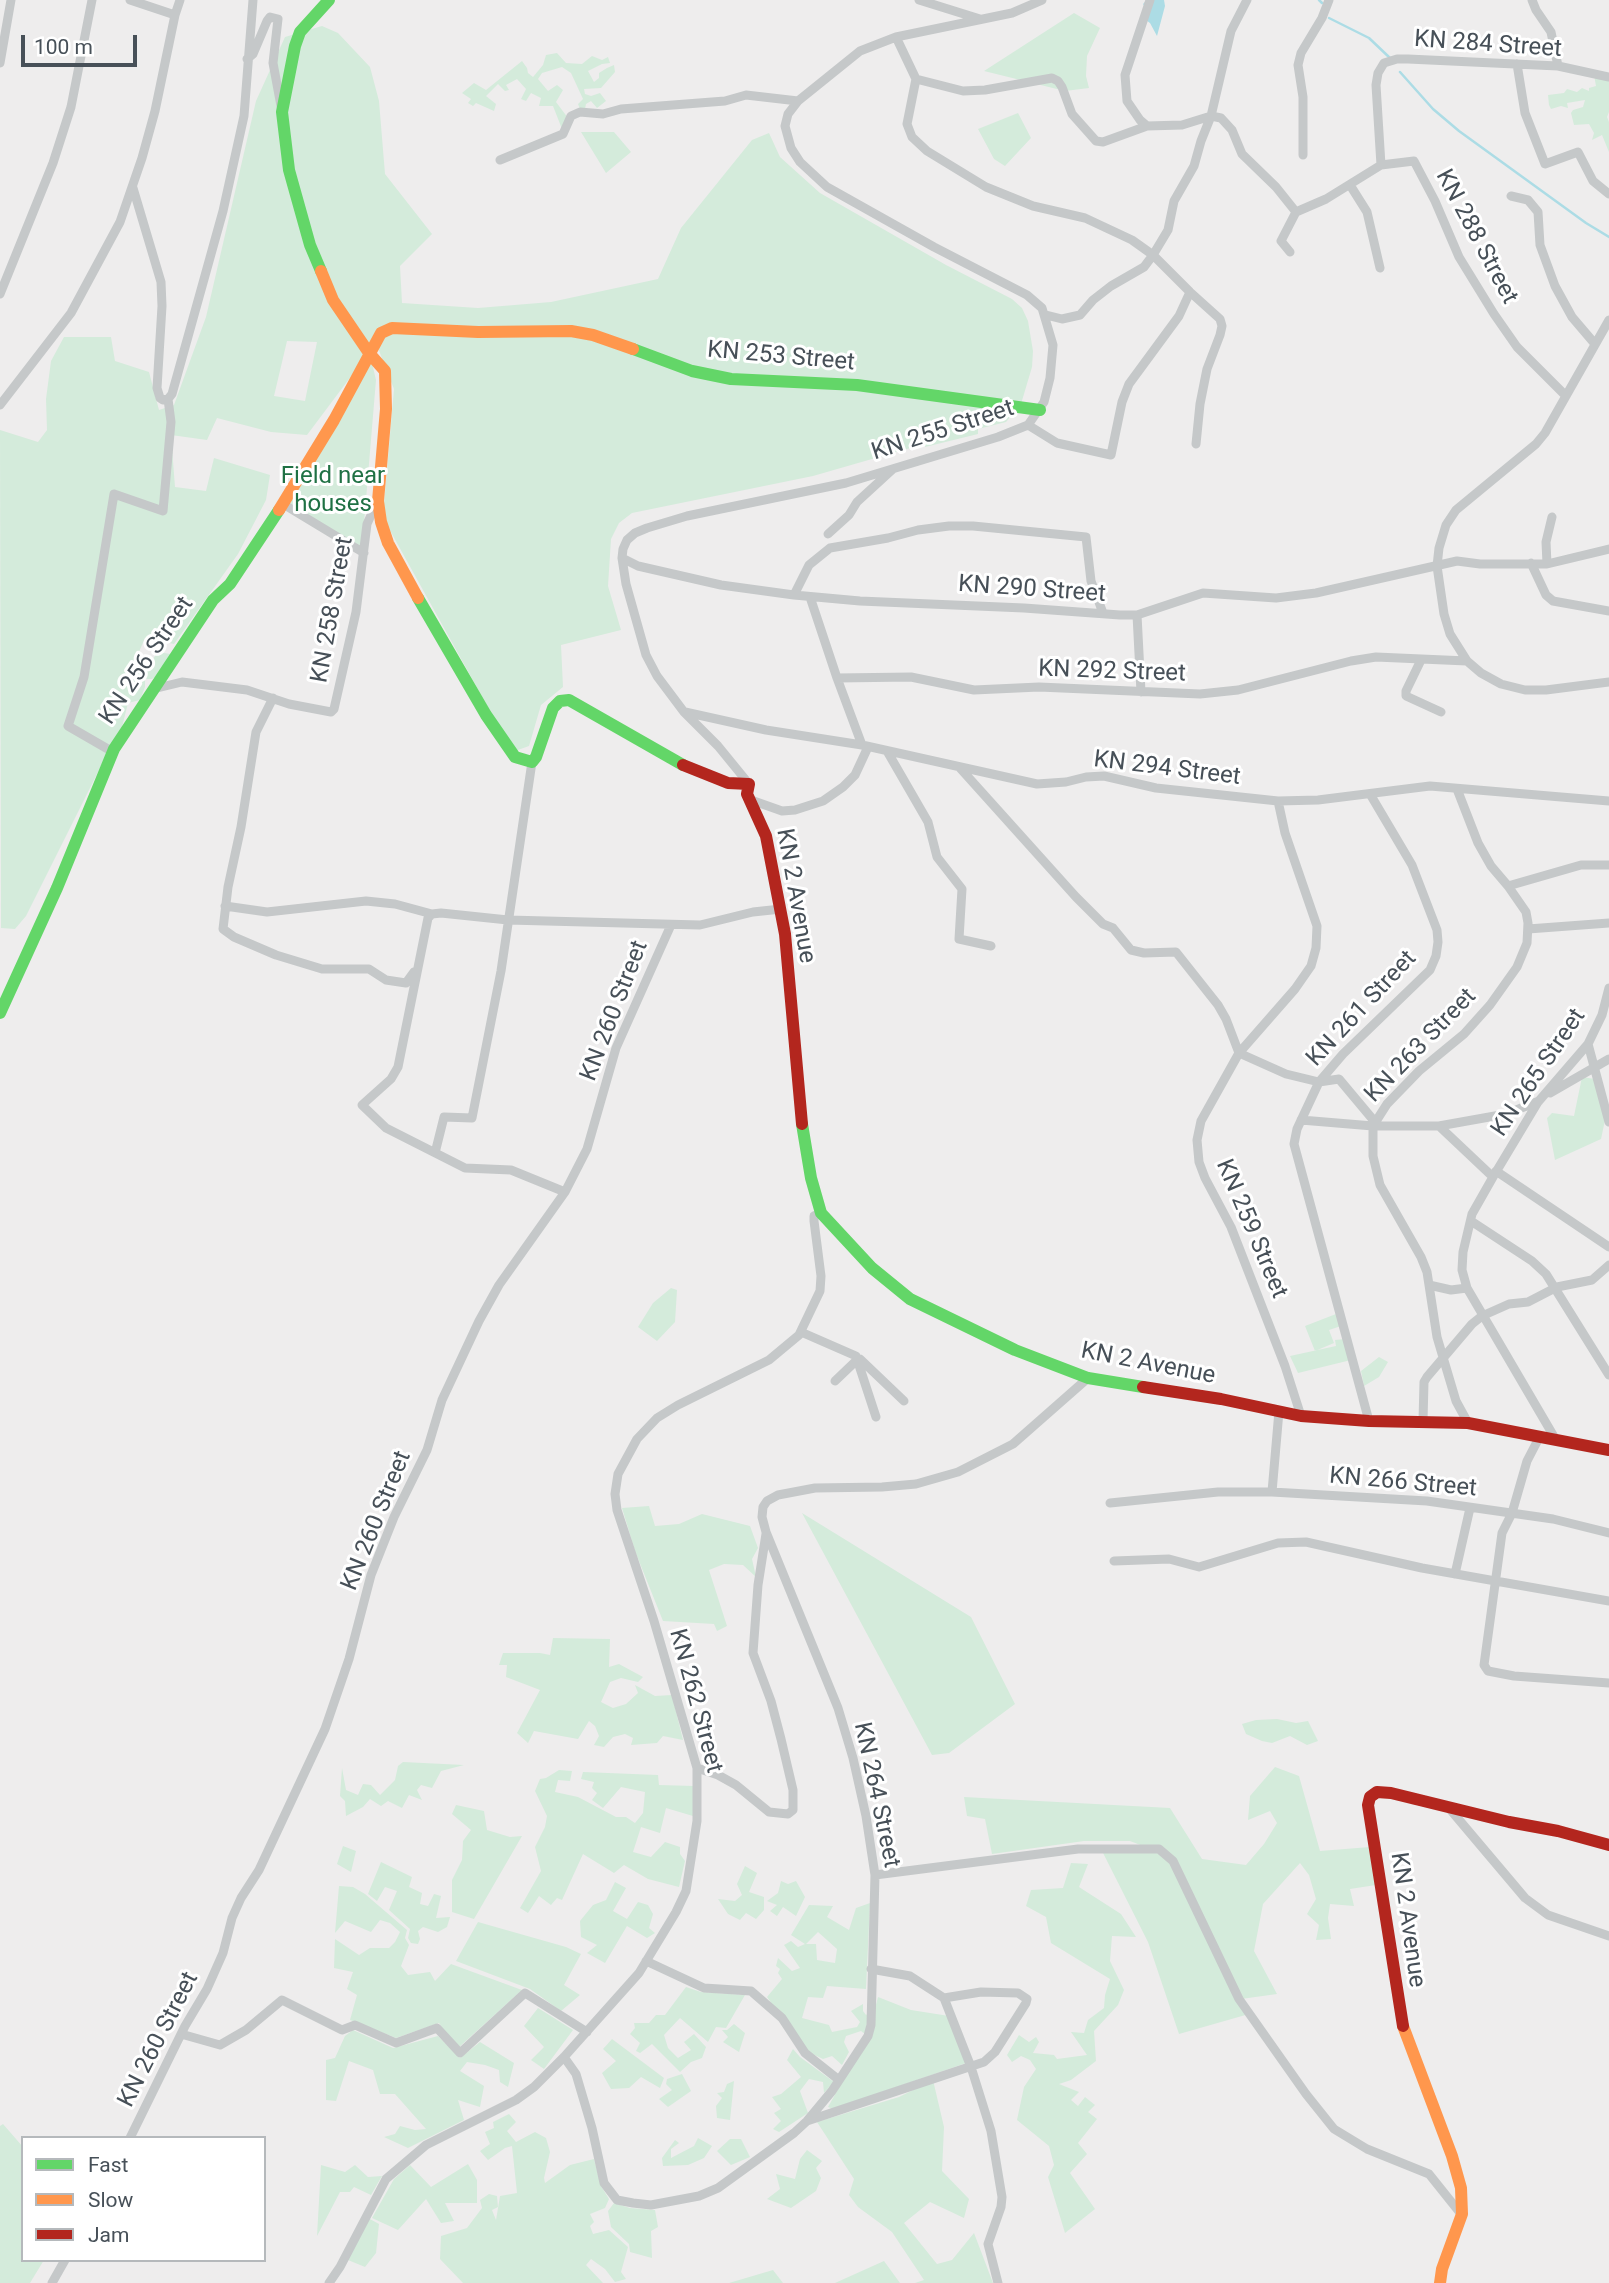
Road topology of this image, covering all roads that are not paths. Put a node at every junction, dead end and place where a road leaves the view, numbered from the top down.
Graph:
1 (11, 0) edge
2 (92, 0) edge
3 (130, 0) edge
4 (180, 0) edge
5 (253, 0) edge
6 (329, 0) edge
7 (919, 0) edge
8 (1041, 0) edge
9 (1150, 0) edge
10 (1247, 0) edge
11 (1329, 0) edge
12 (1532, 0) edge
13 (175, 15) junction
14 (980, 19) junction
15 (896, 37) junction
16 (247, 59) junction
17 (0, 62) edge
18 (1517, 64) junction
19 (1558, 66) junction
20 (1609, 77) edge
21 (916, 79) junction
22 (798, 101) junction
23 (282, 112) junction
24 (1211, 116) junction
25 (1147, 126) junction
26 (1303, 155) dead end
27 (500, 160) dead end
28 (1381, 164) junction
29 (1350, 185) junction
30 (133, 188) junction
31 (1609, 194) edge
32 (1511, 195) dead end
33 (1296, 212) junction
34 (1290, 252) dead end
35 (1153, 255) junction
36 (1380, 268) dead end
37 (1190, 292) junction
38 (0, 294) edge
39 (1046, 315) junction
40 (1609, 321) edge
41 (1595, 344) junction
42 (369, 353) junction
43 (1565, 395) junction
44 (167, 400) junction
45 (0, 405) edge
46 (1040, 410) junction
47 (1028, 425) junction
48 (1196, 444) dead end
49 (894, 467) junction
50 (378, 501) junction
51 (283, 504) junction
52 (1552, 517) dead end
53 (828, 534) dead end
54 (1609, 549) edge
55 (364, 553) junction
56 (622, 558) junction
57 (1531, 563) junction
58 (1547, 564) junction
59 (1437, 566) junction
60 (794, 595) junction
61 (810, 597) junction
62 (1609, 611) edge
63 (1103, 613) junction
64 (1137, 615) junction
65 (1421, 660) junction
66 (1467, 661) junction
67 (837, 678) junction
68 (1609, 682) edge
69 (153, 689) junction
70 (1141, 692) junction
71 (273, 698) junction
72 (684, 712) junction
73 (1441, 712) dead end
74 (865, 746) junction
75 (887, 751) junction
76 (113, 752) junction
77 (532, 762) junction
78 (960, 768) junction
79 (749, 784) junction
80 (1457, 789) junction
81 (1370, 794) junction
82 (751, 800) junction
83 (1278, 801) junction
84 (1609, 801) edge
85 (1609, 865) edge
86 (1508, 886) junction
87 (225, 906) junction
88 (781, 909) junction
89 (432, 914) junction
90 (508, 920) junction
91 (1609, 923) edge
92 (671, 925) junction
93 (1528, 929) junction
94 (992, 946) dead end
95 (417, 968) junction
96 (1609, 991) edge
97 (0, 1013) edge
98 (1588, 1044) junction
99 (1239, 1053) junction
100 (1609, 1059) edge
101 (1596, 1065) junction
102 (1318, 1082) junction
103 (1538, 1102) junction
104 (1301, 1120) junction
105 (1609, 1122) edge
106 (1374, 1124) junction
107 (1439, 1126) junction
108 (435, 1153) junction
109 (1494, 1174) junction
110 (565, 1192) junction
111 (821, 1213) junction
112 (1471, 1220) junction
113 (1609, 1247) edge
114 (1609, 1265) edge
115 (1429, 1285) junction
116 (1556, 1287) junction
117 (1467, 1288) junction
118 (1482, 1316) junction
119 (801, 1332) junction
120 (857, 1357) junction
121 (1443, 1357) junction
122 (1609, 1376) edge
123 (1087, 1378) junction
124 (835, 1381) dead end
125 (904, 1401) dead end
126 (1279, 1411) junction
127 (1301, 1416) junction
128 (876, 1417) dead end
129 (1370, 1421) junction
130 (1423, 1421) junction
131 (1468, 1423) junction
132 (1540, 1436) junction
133 (1556, 1440) junction
134 (1609, 1450) edge
135 (1272, 1492) junction
136 (1110, 1503) dead end
137 (1470, 1508) junction
138 (1512, 1513) junction
139 (766, 1532) junction
140 (1609, 1533) edge
141 (1114, 1561) dead end
142 (1455, 1574) junction
143 (1496, 1582) junction
144 (1609, 1601) edge
145 (1609, 1683) edge
146 (697, 1768) junction
147 (1449, 1808) junction
148 (1609, 1844) edge
149 (875, 1875) junction
150 (1609, 1936) edge
151 (646, 1961) junction
152 (872, 1969) junction
153 (944, 1998) junction
154 (587, 2032) junction
155 (181, 2034) junction
156 (564, 2057) junction
157 (971, 2067) junction
158 (839, 2080) junction
159 (807, 2121) junction
160 (131, 2136) edge
161 (1462, 2214) junction
162 (64, 2262) edge
163 (52, 2283) edge
164 (329, 2283) edge
165 (998, 2283) edge
166 (1440, 2283) edge

1 - 17 street
2 - 38 street
3 - 13 street
4 - 13 street
5 - 16 street
6 - 23 main road
7 - 14 street
8 - 14 street
9 - 25 street
10 - 24 street
11 - 26 street
12 - 19 street
13 - 30 street
14 - 15 street
15 - 21 street
15 - 22 street
16 - 23 street
16 - 44 street
18 - 19 street, KN 284 Street
18 - 28 street, KN 284 Street
18 - 31 street
19 - 20 street, KN 284 Street
21 - 25 street
21 - 35 street
22 - 27 street
22 - 39 street
23 - 42 main road
24 - 25 street
24 - 33 street
24 - 35 street
28 - 29 street
28 - 43 street, KN 288 Street
29 - 33 street
29 - 36 street
30 - 44 street
30 - 45 street
32 - 41 street
33 - 34 street
35 - 37 street
35 - 39 street
37 - 47 street
37 - 48 street
39 - 46 street, KN 255 Street
40 - 41 street
41 - 43 street
42 - 46 main road, KN 253 Street
42 - 50 main road
42 - 51 main road, KN 256 Street
43 - 59 street
44 - 76 street
46 - 47 street, KN 255 Street
47 - 49 street, KN 255 Street
49 - 53 street
49 - 56 street, KN 255 Street
50 - 55 street, KN 258 Street
50 - 77 main road
51 - 55 street
51 - 69 main road, KN 256 Street
52 - 58 street
54 - 58 street, KN 290 Street
55 - 71 street, KN 258 Street
56 - 60 street, KN 290 Street
56 - 72 street
57 - 58 street, KN 290 Street
57 - 59 street, KN 290 Street
57 - 62 street
59 - 64 street, KN 290 Street
59 - 66 street
60 - 61 street, KN 290 Street
60 - 63 street
61 - 63 street, KN 290 Street
61 - 67 street
63 - 64 street, KN 290 Street
64 - 70 street
65 - 66 street, KN 292 Street
65 - 70 street, KN 292 Street
65 - 73 street
66 - 68 street
67 - 70 street, KN 292 Street
67 - 74 street
69 - 71 street, KN 258 Street
69 - 76 main road, KN 256 Street
71 - 87 street
72 - 74 street, KN 294 Street
72 - 79 street
74 - 75 street, KN 294 Street
74 - 82 street
75 - 78 street, KN 294 Street
75 - 94 street
76 - 97 main road, KN 256 Street
77 - 79 main road
77 - 90 street
78 - 83 street, KN 294 Street
78 - 99 street
79 - 82 main road, KN 2 Avenue
80 - 81 street, KN 294 Street
80 - 84 street, KN 294 Street
80 - 86 street
81 - 83 street, KN 294 Street
81 - 102 street, KN 261 Street
82 - 88 main road, KN 2 Avenue
83 - 99 street, KN 259 Street
85 - 86 street
86 - 93 street
87 - 89 street
87 - 95 street
88 - 92 street
88 - 111 main road, KN 2 Avenue
89 - 90 street
89 - 95 street
90 - 92 street
90 - 108 street
91 - 93 street
92 - 110 street, KN 260 Street
93 - 106 street, KN 263 Street
95 - 108 street
96 - 98 street, KN 265 Street
98 - 101 street
98 - 103 street, KN 265 Street
99 - 102 street
99 - 127 street, KN 259 Street
100 - 101 street
101 - 103 street
101 - 105 street
102 - 104 street, KN 261 Street
102 - 106 street
103 - 107 street
103 - 109 street, KN 265 Street
104 - 106 street
104 - 129 street, KN 261 Street
106 - 107 street
106 - 115 street, KN 263 Street
107 - 109 street
108 - 110 street
109 - 112 street, KN 265 Street
109 - 113 street
110 - 155 street, KN 260 Street
111 - 119 street, KN 262 Street
111 - 123 main road, KN 2 Avenue
112 - 116 street
112 - 117 street, KN 265 Street
114 - 116 street
115 - 117 street
115 - 121 street, KN 263 Street
116 - 118 street
116 - 122 street
117 - 118 street, KN 265 Street
118 - 121 street
118 - 133 street, KN 265 Street
119 - 120 street
119 - 146 street, KN 262 Street
120 - 124 street
120 - 125 street
120 - 128 street
121 - 130 street
121 - 131 street, KN 263 Street
123 - 126 main road, KN 2 Avenue
123 - 139 street, KN 264 Street
126 - 127 main road, KN 2 Avenue
126 - 135 street
127 - 129 main road, KN 2 Avenue
129 - 130 main road, KN 2 Avenue
130 - 131 main road, KN 2 Avenue
131 - 132 main road, KN 2 Avenue
132 - 133 main road, KN 2 Avenue
132 - 138 street
133 - 134 main road, KN 2 Avenue
135 - 136 street, KN 266 Street
135 - 137 street, KN 266 Street
137 - 138 street, KN 266 Street
137 - 142 street
138 - 140 street, KN 266 Street
138 - 143 street
139 - 146 street
139 - 149 street, KN 264 Street
141 - 142 street
142 - 143 street
143 - 144 street
143 - 145 street
146 - 151 street, KN 262 Street
147 - 148 main road, KN 2 Avenue
147 - 150 street
147 - 161 main road, KN 2 Avenue
149 - 152 street, KN 264 Street
149 - 161 street
151 - 154 street, KN 262 Street
151 - 158 street
152 - 153 street
152 - 158 street, KN 264 Street
153 - 157 street
153 - 157 street
154 - 155 street
154 - 156 street, KN 262 Street
155 - 160 street, KN 260 Street
156 - 159 street, KN 264 Street
156 - 164 street, KN 262 Street
157 - 159 street
157 - 165 street
158 - 159 street, KN 264 Street
161 - 166 main road, KN 2 Avenue
162 - 163 street

